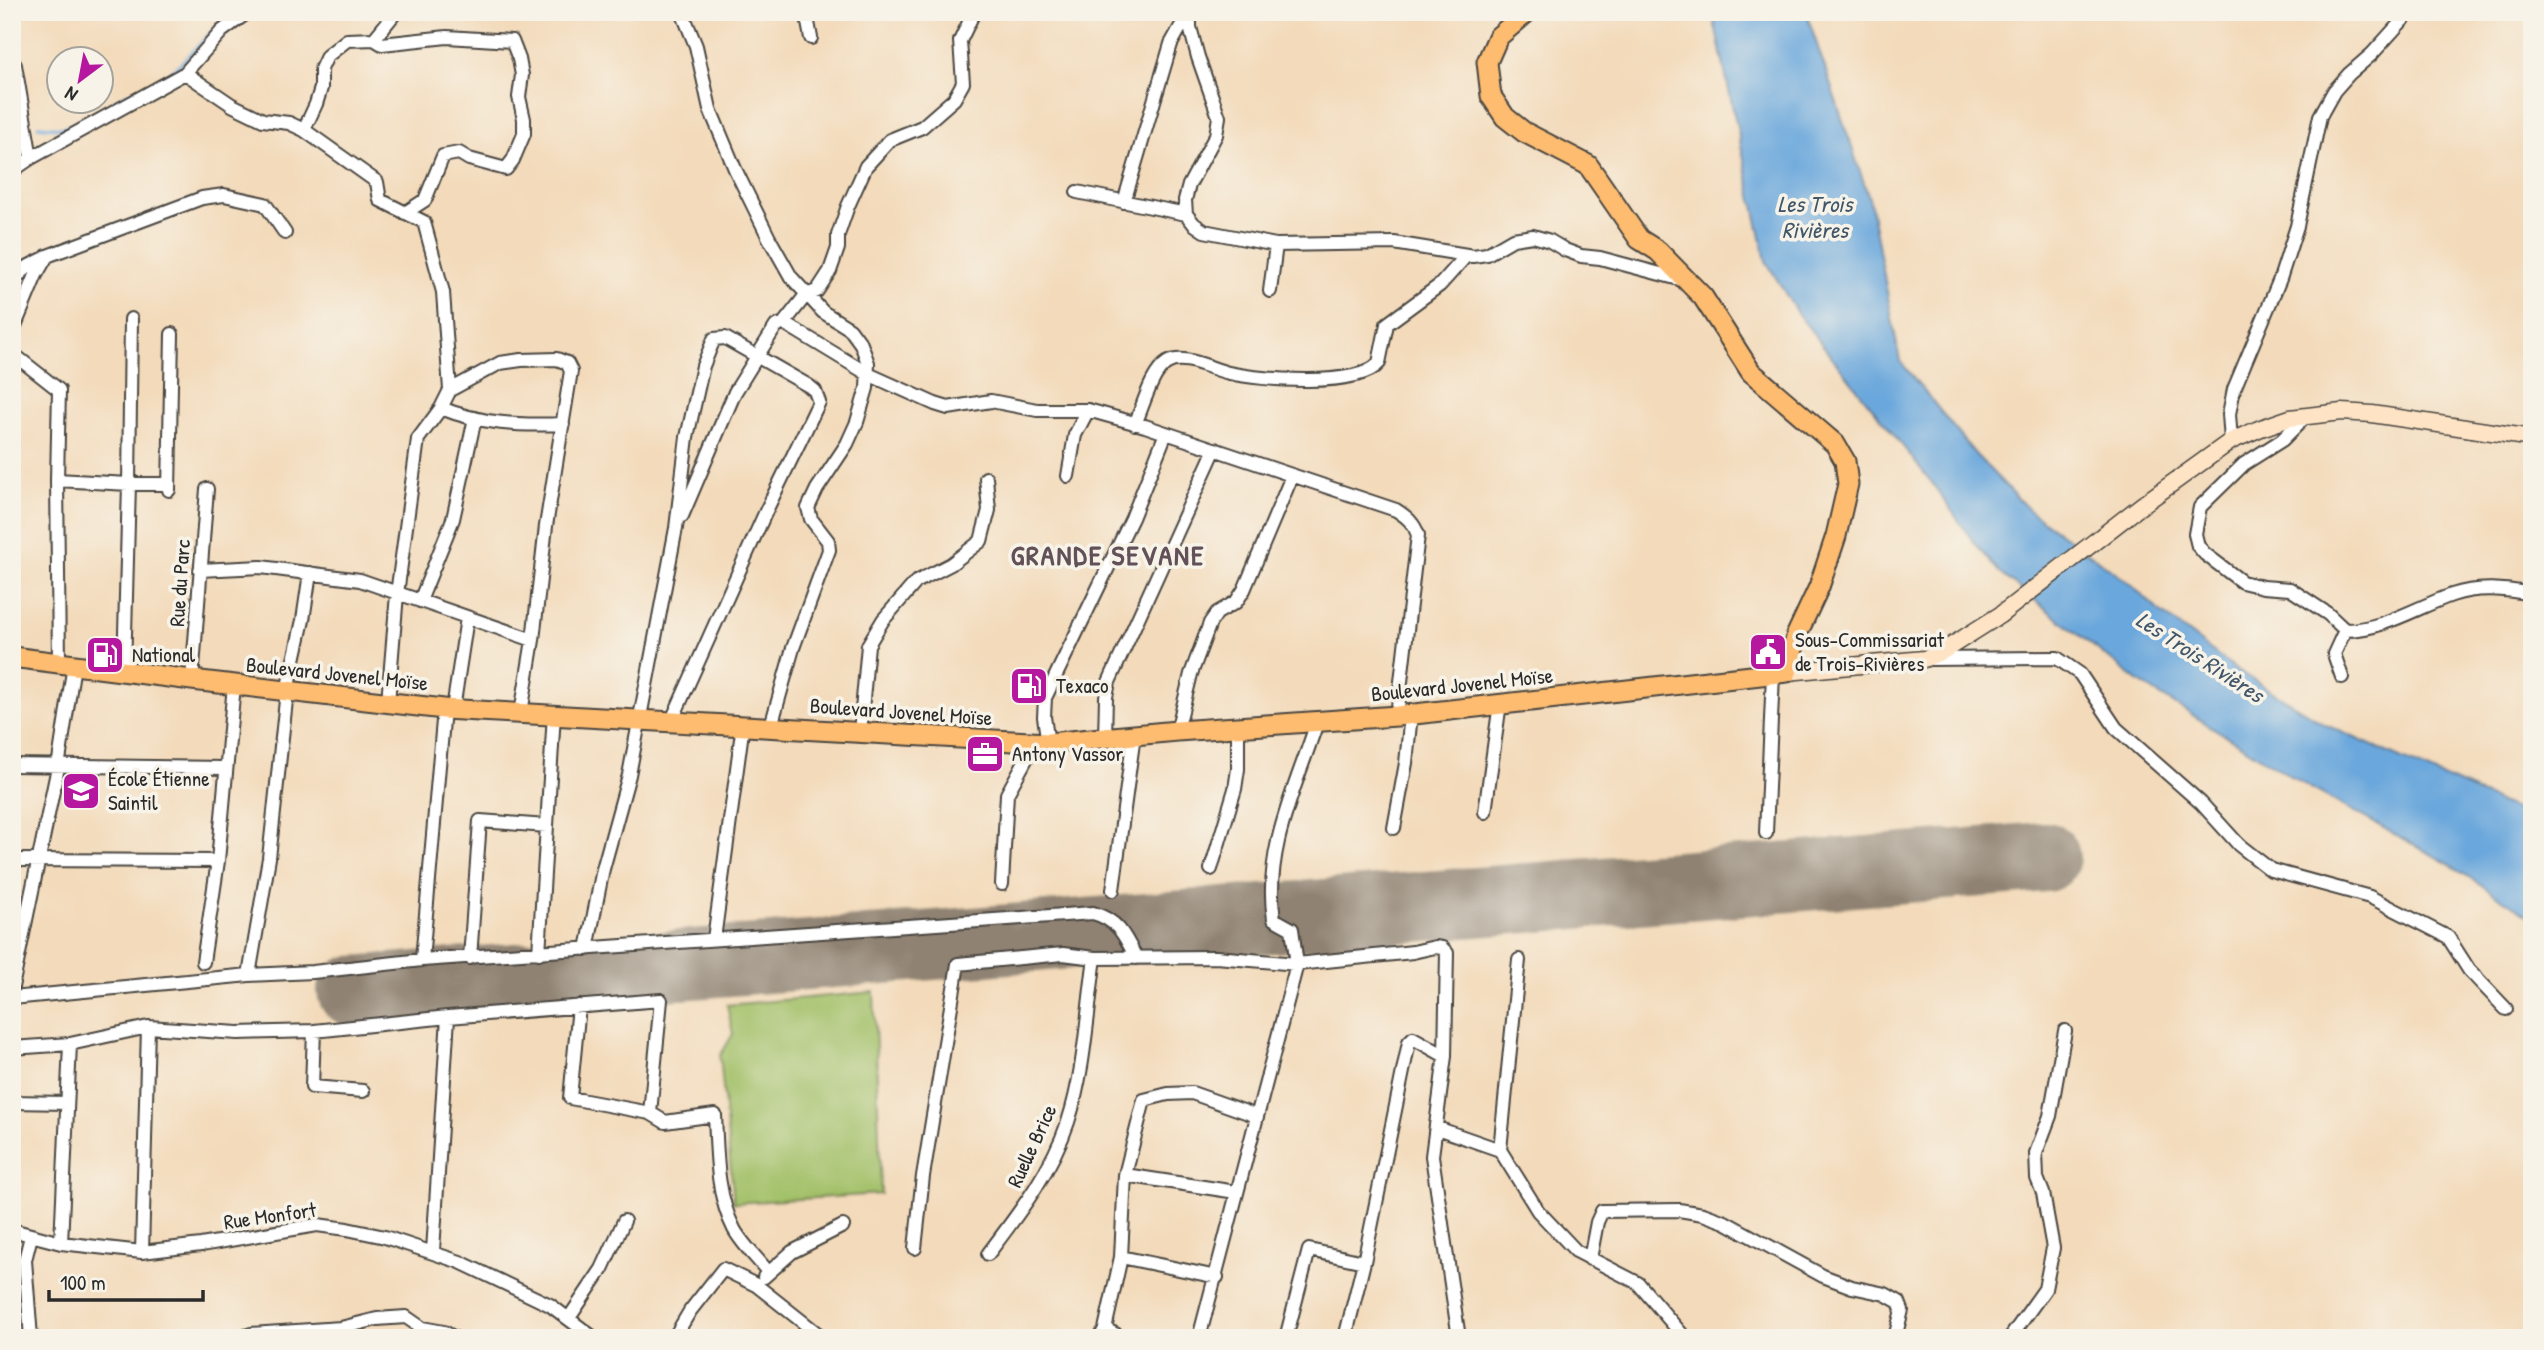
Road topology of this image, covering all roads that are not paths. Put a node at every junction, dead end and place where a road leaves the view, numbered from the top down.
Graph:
1 (248, 12) edge
2 (396, 12) edge
3 (682, 12) edge
4 (806, 12) edge
5 (974, 12) edge
6 (1190, 12) edge
7 (1527, 12) edge
8 (2410, 12) edge
9 (811, 38) dead end
10 (374, 39) junction
11 (12, 62) edge
12 (185, 73) junction
13 (304, 130) junction
14 (31, 158) junction
15 (12, 171) edge
16 (1077, 192) dead end
17 (1124, 202) junction
18 (405, 213) junction
19 (1186, 214) junction
20 (285, 233) dead end
21 (1276, 245) junction
22 (1466, 256) junction
23 (47, 257) junction
24 (12, 281) edge
25 (1687, 281) junction
26 (1270, 291) dead end
27 (806, 295) junction
28 (131, 319) dead end
29 (784, 323) junction
30 (12, 333) edge
31 (172, 334) dead end
32 (12, 353) edge
33 (757, 355) junction
34 (868, 374) junction
35 (450, 390) junction
36 (441, 408) junction
37 (1088, 410) junction
38 (2307, 415) junction
39 (475, 418) junction
40 (563, 424) junction
41 (1135, 424) junction
42 (1166, 433) junction
43 (2532, 438) edge
44 (2231, 441) junction
45 (1215, 449) junction
46 (1068, 476) dead end
47 (1292, 476) junction
48 (986, 478) dead end
49 (57, 480) junction
50 (129, 484) junction
51 (207, 489) dead end
52 (676, 528) junction
53 (200, 570) junction
54 (310, 573) junction
55 (397, 593) junction
56 (2532, 594) edge
57 (420, 601) junction
58 (467, 618) junction
59 (2345, 630) junction
60 (533, 640) junction
61 (12, 657) edge
62 (1924, 659) junction
63 (66, 663) junction
64 (124, 671) junction
65 (1780, 673) junction
66 (2342, 677) dead end
67 (192, 680) junction
68 (234, 685) junction
69 (286, 691) junction
70 (388, 702) junction
71 (1500, 703) junction
72 (448, 709) junction
73 (521, 713) junction
74 (554, 715) junction
75 (1404, 715) junction
76 (639, 718) junction
77 (671, 720) junction
78 (1317, 722) junction
79 (743, 724) junction
80 (771, 726) junction
81 (1238, 727) junction
82 (1177, 731) junction
83 (860, 732) junction
84 (1134, 735) junction
85 (1105, 738) junction
86 (1041, 743) junction
87 (12, 765) edge
88 (58, 767) junction
89 (225, 768) junction
90 (1485, 812) dead end
91 (547, 826) junction
92 (1394, 828) dead end
93 (1766, 833) dead end
94 (12, 860) edge
95 (39, 860) junction
96 (218, 861) junction
97 (1211, 869) dead end
98 (1002, 884) dead end
99 (1113, 890) dead end
100 (714, 939) junction
101 (587, 949) junction
102 (539, 953) junction
103 (470, 958) junction
104 (1094, 958) junction
105 (1136, 958) junction
106 (422, 960) junction
107 (1519, 960) dead end
108 (203, 962) dead end
109 (1297, 964) junction
110 (249, 975) junction
111 (12, 987) edge
112 (12, 998) edge
113 (579, 1006) junction
114 (2506, 1009) dead end
115 (448, 1017) junction
116 (148, 1027) junction
117 (314, 1031) junction
118 (2065, 1031) dead end
119 (70, 1044) junction
120 (12, 1048) edge
121 (1445, 1056) junction
122 (363, 1091) dead end
123 (12, 1102) edge
124 (67, 1103) junction
125 (650, 1113) junction
126 (1257, 1116) junction
127 (1437, 1128) junction
128 (1500, 1150) junction
129 (1125, 1175) junction
130 (1236, 1192) junction
131 (624, 1221) dead end
132 (843, 1226) dead end
133 (12, 1230) edge
134 (31, 1236) junction
135 (61, 1243) junction
136 (915, 1248) dead end
137 (433, 1251) junction
138 (142, 1252) junction
139 (988, 1254) dead end
140 (1121, 1257) junction
141 (1590, 1259) junction
142 (1364, 1262) junction
143 (768, 1272) junction
144 (1217, 1277) junction
145 (756, 1285) junction
146 (569, 1318) junction
147 (1103, 1334) edge
148 (31, 1338) edge
149 (239, 1338) edge
150 (455, 1338) edge
151 (594, 1338) edge
152 (674, 1338) edge
153 (823, 1338) edge
154 (1123, 1338) edge
155 (1199, 1338) edge
156 (1286, 1338) edge
157 (1345, 1338) edge
158 (1459, 1338) edge
159 (1685, 1338) edge
160 (1895, 1338) edge
161 (2010, 1338) edge

1 - 12 street
2 - 10 street
3 - 27 street
4 - 9 street
5 - 27 street
6 - 17 street
6 - 19 street
7 - 25 main road
8 - 44 street
10 - 13 street
10 - 18 street
11 - 14 street
12 - 13 street
12 - 14 street
13 - 18 street
14 - 15 street
16 - 17 street
17 - 19 street
18 - 35 street
19 - 21 street
20 - 23 street
21 - 22 street
21 - 26 street
22 - 25 street
22 - 41 street
23 - 24 street
23 - 30 street
25 - 65 main road
27 - 29 street
27 - 34 street
28 - 50 street
29 - 33 street
29 - 34 street
31 - 50 street
32 - 49 street
33 - 52 street
33 - 52 street
33 - 77 street
34 - 37 street
34 - 80 street
35 - 36 street
35 - 40 street
36 - 39 street
36 - 55 street
37 - 41 street
37 - 46 street
38 - 43 main road
38 - 44 main road
38 - 59 street
39 - 40 street
39 - 57 street
40 - 60 street
41 - 42 street
42 - 45 street
42 - 86 street
44 - 62 main road
45 - 47 street
45 - 85 street
47 - 75 street
47 - 82 street
48 - 83 street
49 - 50 street
49 - 63 street
50 - 64 street
51 - 53 street, Rue du Parc
52 - 76 street
53 - 54 street
53 - 67 street, Rue du Parc
54 - 55 street
54 - 69 street
55 - 57 street
55 - 70 street
56 - 59 street
57 - 58 street
58 - 60 street
58 - 72 street
59 - 66 street
60 - 73 street
61 - 63 main road, Boulevard Jovenel Moïse
62 - 65 main road
62 - 114 street
63 - 64 main road, Boulevard Jovenel Moïse
63 - 88 street
64 - 67 main road, Boulevard Jovenel Moïse
65 - 71 main road, Boulevard Jovenel Moïse
65 - 93 street
67 - 68 main road, Boulevard Jovenel Moïse
68 - 69 main road, Boulevard Jovenel Moïse
68 - 89 street
69 - 70 main road, Boulevard Jovenel Moïse
69 - 110 street
70 - 72 main road, Boulevard Jovenel Moïse
71 - 75 main road, Boulevard Jovenel Moïse
71 - 90 street
72 - 73 main road, Boulevard Jovenel Moïse
72 - 106 street
73 - 74 main road, Boulevard Jovenel Moïse
74 - 76 main road, Boulevard Jovenel Moïse
74 - 91 street
75 - 78 main road, Boulevard Jovenel Moïse
75 - 92 street
76 - 77 main road, Boulevard Jovenel Moïse
76 - 101 street
77 - 79 main road, Boulevard Jovenel Moïse
78 - 81 main road, Boulevard Jovenel Moïse
78 - 109 street
79 - 80 main road, Boulevard Jovenel Moïse
79 - 100 street
80 - 83 main road, Boulevard Jovenel Moïse
81 - 82 main road, Boulevard Jovenel Moïse
81 - 97 street
82 - 84 main road, Boulevard Jovenel Moïse
83 - 86 main road, Boulevard Jovenel Moïse
84 - 85 main road, Boulevard Jovenel Moïse
84 - 99 street
85 - 86 main road, Boulevard Jovenel Moïse
86 - 98 street
87 - 88 street
88 - 89 street
88 - 95 street
89 - 96 street
91 - 102 street
91 - 103 street
94 - 95 street
95 - 96 street
95 - 111 street
96 - 108 street
100 - 101 street
100 - 105 street
101 - 102 street
102 - 103 street
103 - 106 street
104 - 105 street
104 - 136 street
104 - 139 street, Ruelle Brice
105 - 109 street
106 - 110 street
107 - 128 street
109 - 121 street
109 - 126 street
110 - 112 street
113 - 115 street
113 - 125 street
113 - 125 street
115 - 117 street
115 - 137 street
116 - 117 street
116 - 119 street
116 - 138 street
117 - 122 street
118 - 161 street
119 - 120 street
119 - 124 street
121 - 127 street
121 - 142 street
123 - 124 street
124 - 135 street
125 - 143 street
126 - 129 street
126 - 130 street
127 - 128 street
127 - 158 street
128 - 141 street
129 - 130 street
129 - 140 street
130 - 144 street
131 - 146 street
132 - 143 street
133 - 134 street, Rue Monfort
134 - 135 street, Rue Monfort
134 - 148 street
135 - 138 street, Rue Monfort
137 - 138 street, Rue Monfort
137 - 146 street, Rue Monfort
140 - 144 street
140 - 147 street
141 - 159 street
141 - 160 street
142 - 156 street
142 - 157 street
143 - 145 street
144 - 155 street
145 - 152 street
145 - 153 street
146 - 151 street, Rue Monfort
147 - 154 street
149 - 150 street

